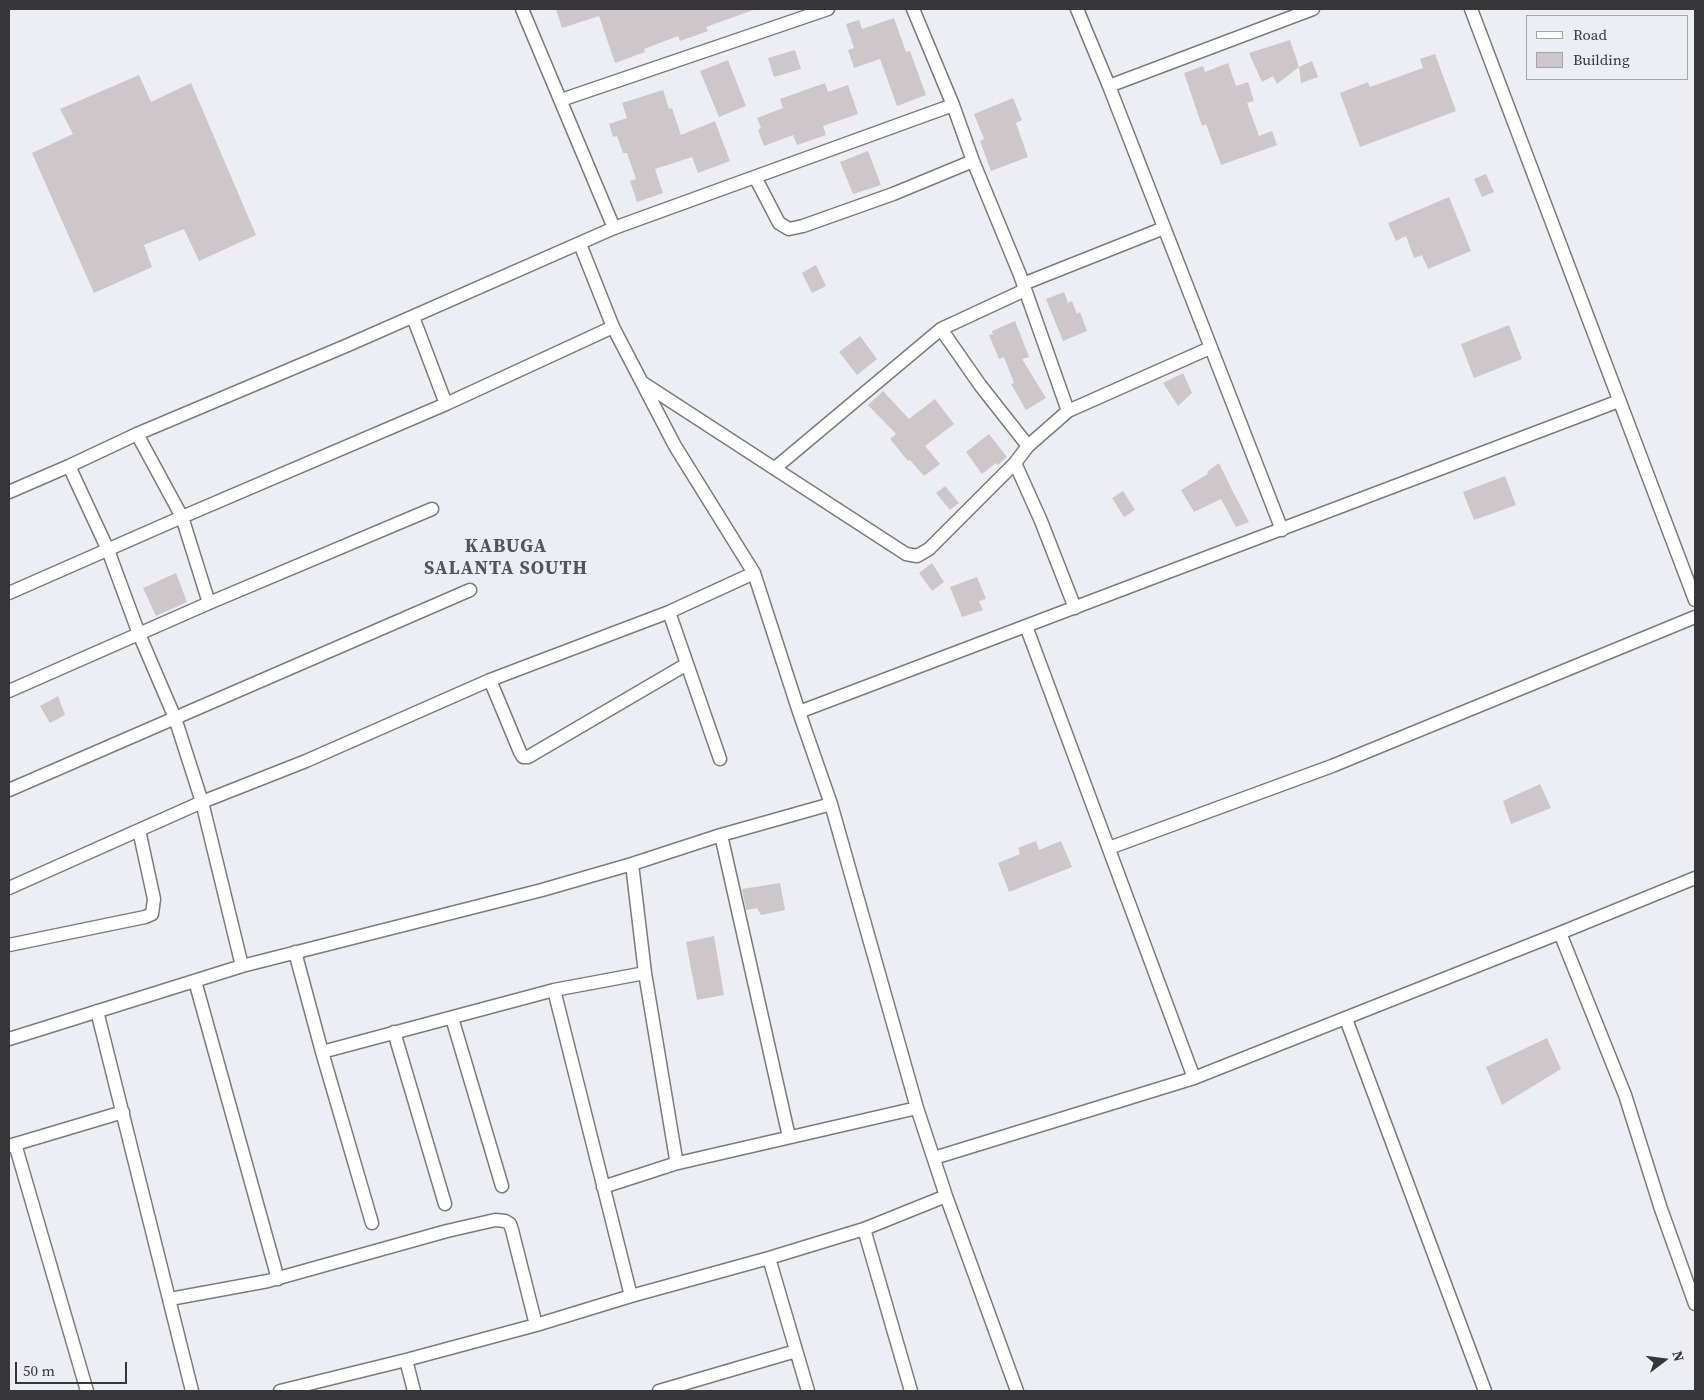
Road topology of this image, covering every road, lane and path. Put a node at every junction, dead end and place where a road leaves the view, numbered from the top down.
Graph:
1 (522, 9) edge
2 (828, 9) edge
3 (913, 9) edge
4 (1077, 9) edge
5 (1313, 9) edge
6 (1470, 9) edge
7 (1109, 86) junction
8 (561, 100) junction
9 (953, 105) junction
10 (973, 161) junction
11 (755, 177) junction
12 (614, 228) junction
13 (1164, 228) junction
14 (580, 244) junction
15 (1024, 287) junction
16 (413, 317) junction
17 (612, 327) junction
18 (940, 329) junction
19 (1210, 348) junction
20 (642, 382) junction
21 (1620, 401) junction
22 (446, 404) junction
23 (1068, 411) junction
24 (137, 434) junction
25 (1028, 446) junction
26 (1015, 463) junction
27 (69, 466) junction
28 (775, 468) junction
29 (9, 492) edge
30 (432, 509) dead end
31 (182, 517) junction
32 (1282, 530) junction
33 (108, 550) junction
34 (754, 573) junction
35 (470, 590) dead end
36 (9, 593) edge
37 (1695, 600) edge
38 (209, 603) junction
39 (1075, 608) junction
40 (669, 612) junction
41 (1695, 616) edge
42 (1026, 626) junction
43 (139, 634) junction
44 (687, 664) junction
45 (490, 680) junction
46 (9, 691) edge
47 (799, 712) junction
48 (175, 718) junction
49 (720, 759) dead end
50 (9, 790) edge
51 (202, 802) junction
52 (831, 804) junction
53 (139, 830) junction
54 (721, 835) junction
55 (1109, 848) junction
56 (632, 864) junction
57 (1695, 878) edge
58 (9, 888) edge
59 (1560, 934) junction
60 (9, 945) edge
61 (294, 952) junction
62 (242, 966) junction
63 (645, 973) junction
64 (195, 981) junction
65 (554, 990) junction
66 (97, 1011) junction
67 (452, 1018) junction
68 (1346, 1018) junction
69 (394, 1032) junction
70 (9, 1039) edge
71 (322, 1052) junction
72 (1194, 1078) junction
73 (917, 1108) junction
74 (123, 1112) junction
75 (789, 1137) junction
76 (12, 1145) edge
77 (934, 1158) junction
78 (674, 1164) junction
79 (502, 1186) dead end
80 (603, 1187) junction
81 (946, 1196) junction
82 (445, 1204) dead end
83 (372, 1224) dead end
84 (864, 1229) junction
85 (769, 1258) junction
86 (278, 1279) junction
87 (631, 1296) junction
88 (170, 1299) junction
89 (1695, 1304) edge
90 (536, 1325) junction
91 (796, 1351) junction
92 (406, 1360) junction
93 (690, 1387) edge
94 (312, 1388) edge
95 (87, 1391) edge
96 (192, 1391) edge
97 (280, 1391) edge
98 (414, 1391) edge
99 (659, 1391) edge
100 (808, 1391) edge
101 (911, 1391) edge
102 (1017, 1391) edge
103 (1485, 1391) edge

1 - 8 street
2 - 8 street
3 - 9 street
4 - 7 street
5 - 7 street
6 - 21 street
7 - 13 street
8 - 12 street
9 - 10 street
9 - 11 street
10 - 11 street
10 - 15 street
11 - 12 street
12 - 14 street
13 - 15 street
13 - 19 street
14 - 16 street
14 - 17 street
15 - 18 street
15 - 23 street
16 - 22 street
16 - 24 street
17 - 20 street
17 - 22 street
18 - 25 street
18 - 28 street
19 - 23 street
19 - 32 street
20 - 28 street
20 - 34 street
21 - 32 street
21 - 37 street
22 - 31 street
23 - 25 street
24 - 27 street
24 - 31 street
25 - 26 street
26 - 28 street
26 - 39 street
27 - 29 street
27 - 33 street
30 - 38 street
31 - 33 street
31 - 38 street
32 - 39 street
33 - 36 street
33 - 43 street
34 - 40 street
34 - 47 street
35 - 48 street
38 - 43 street
39 - 42 street
40 - 44 street
40 - 45 street
41 - 55 street
42 - 47 street
42 - 55 street
43 - 46 street
43 - 48 street
44 - 45 street
44 - 49 street
45 - 51 street
47 - 52 street
48 - 50 street
48 - 51 street
51 - 53 street
51 - 62 street
52 - 54 street
52 - 73 street
53 - 58 street
53 - 60 street
54 - 56 street
54 - 75 street
55 - 72 street
56 - 61 street
56 - 63 street
57 - 59 street
59 - 68 street
59 - 89 street
61 - 62 street
61 - 71 street
62 - 64 street
63 - 65 street
63 - 78 street
64 - 66 street
64 - 86 street
65 - 67 street
65 - 80 street
66 - 70 street
66 - 74 street
67 - 69 street
67 - 79 street
68 - 72 street
68 - 103 street
69 - 71 street
69 - 82 street
71 - 83 street
72 - 77 street
73 - 75 street
73 - 77 street
74 - 76 street
74 - 88 street
75 - 78 street
76 - 95 street
77 - 81 street
78 - 80 street
80 - 87 street
81 - 84 street
81 - 102 street
84 - 85 street
84 - 101 street
85 - 87 street
85 - 91 street
86 - 88 street
86 - 90 street
87 - 90 street
88 - 96 street
90 - 92 street
91 - 93 street
91 - 100 street
92 - 94 street
92 - 98 street
93 - 99 street
94 - 97 street

